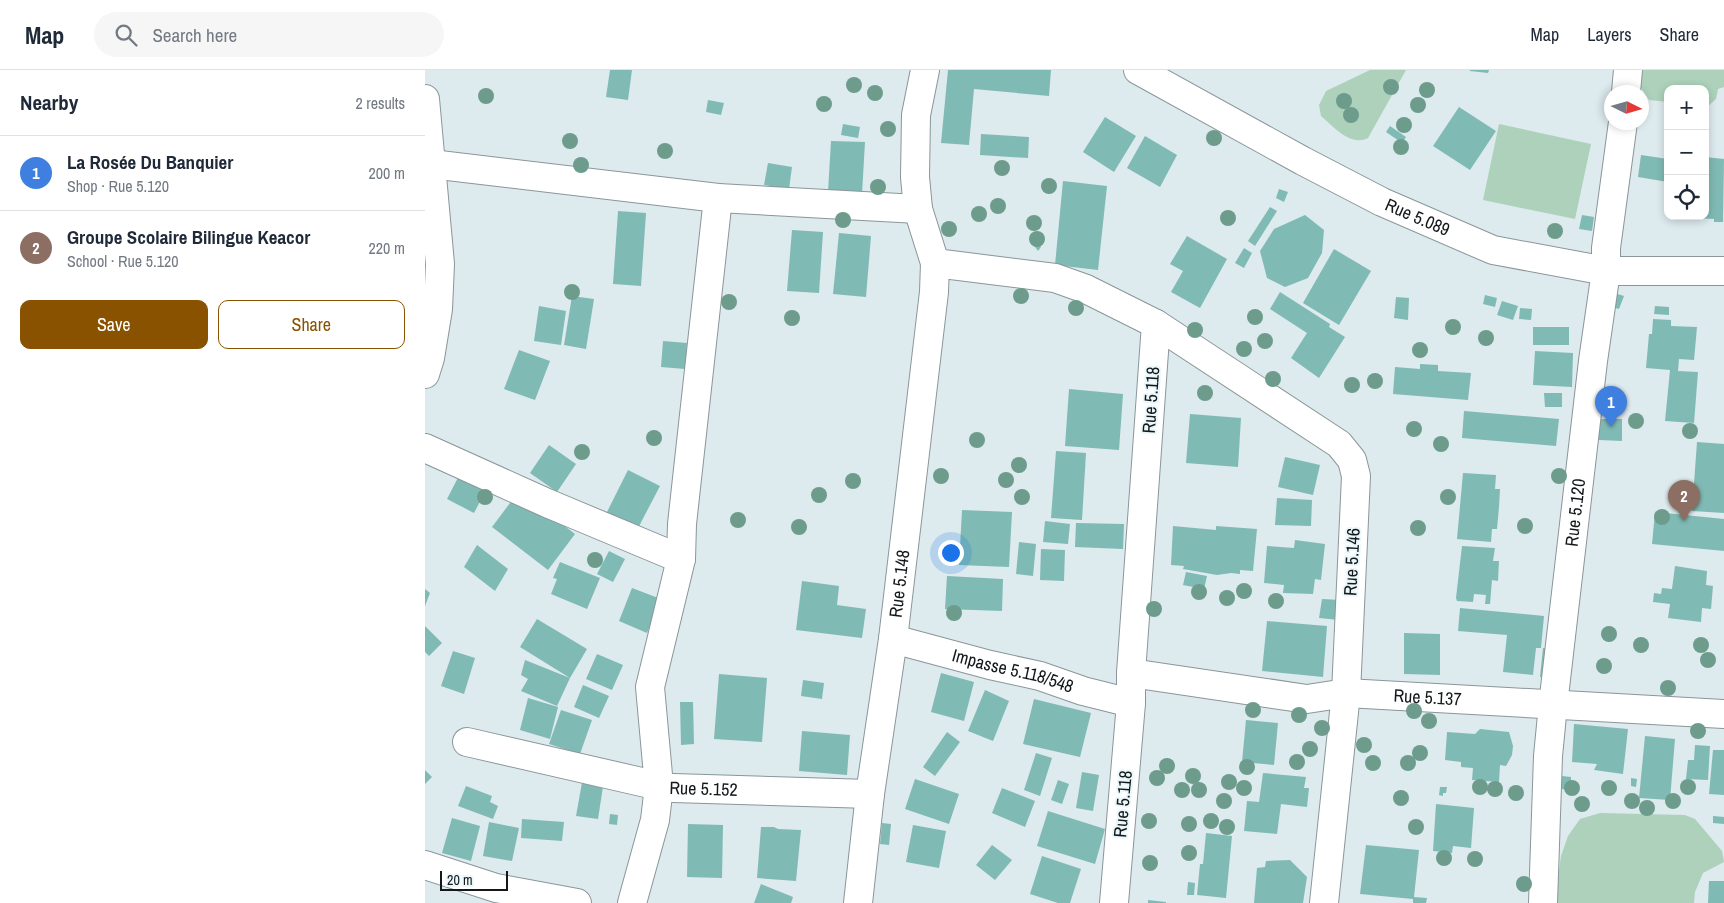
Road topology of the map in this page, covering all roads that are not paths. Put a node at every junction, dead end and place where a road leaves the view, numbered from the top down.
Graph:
1 (925, 70) edge
2 (1138, 70) edge
3 (1628, 70) edge
4 (1627, 85) edge
5 (425, 99) edge
6 (1622, 130) edge
7 (431, 164) junction
8 (717, 198) junction
9 (918, 209) junction
10 (935, 263) junction
11 (1606, 271) junction
12 (1724, 271) edge
13 (1156, 324) junction
14 (427, 363) edge
15 (425, 448) edge
16 (681, 559) junction
17 (893, 639) junction
18 (1131, 673) junction
19 (1346, 692) junction
20 (1131, 703) junction
21 (1553, 705) junction
22 (1724, 714) edge
23 (467, 742) dead end
24 (659, 786) junction
25 (870, 794) junction
26 (425, 865) edge
27 (577, 903) edge
28 (632, 903) edge
29 (858, 903) edge
30 (1114, 903) edge
31 (1324, 903) edge
32 (1543, 903) edge

1 - 9 street
2 - 11 street, Rue 5.089
3 - 4 street
5 - 7 street
6 - 11 street, Rue 5.120
7 - 8 street
7 - 14 street
8 - 9 street
8 - 16 street
9 - 10 street
10 - 13 street
10 - 17 street, Rue 5.148
11 - 12 street, Rue 5.089
11 - 21 street, Rue 5.120
13 - 18 street, Rue 5.118
13 - 19 street, Rue 5.146
15 - 16 street
16 - 24 street
17 - 20 street, Impasse 5.118/548
17 - 25 street, Rue 5.148
18 - 19 street, Rue 5.137
18 - 20 street, Rue 5.118
19 - 21 street, Rue 5.137
19 - 31 street, Rue 5.146
20 - 30 street, Rue 5.118
21 - 22 street, Rue 5.137
21 - 32 street, Rue 5.120
23 - 24 street
24 - 25 street, Rue 5.152
24 - 28 street, Rue 5.152
25 - 29 street, Rue 5.148
26 - 27 street

